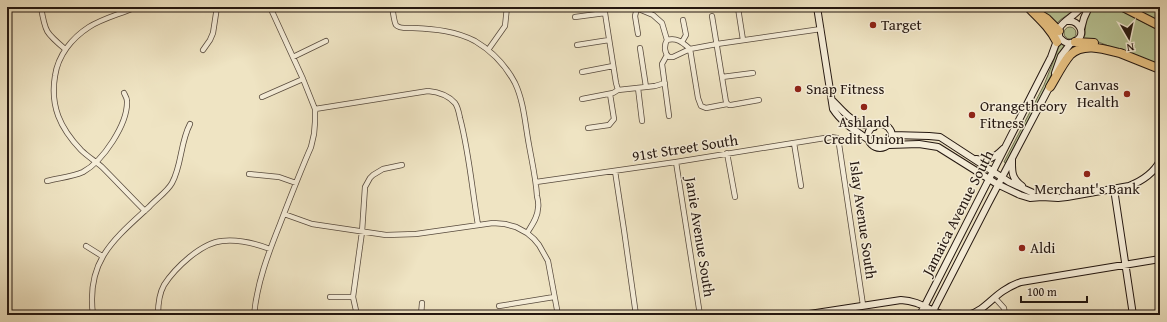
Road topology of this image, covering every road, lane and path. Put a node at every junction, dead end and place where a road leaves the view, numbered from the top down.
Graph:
1 (41, 7) edge
2 (136, 7) edge
3 (217, 7) edge
4 (392, 7) edge
5 (507, 7) edge
6 (605, 7) edge
7 (818, 7) edge
8 (1081, 7) edge
9 (1089, 7) edge
10 (1123, 7) edge
11 (1157, 7) edge
12 (272, 8) edge
13 (635, 8) edge
14 (738, 8) dead end
15 (1028, 8) edge
16 (1160, 9) edge
17 (605, 13) junction
18 (712, 16) dead end
19 (574, 17) dead end
20 (683, 20) dead end
21 (1068, 21) junction
22 (1160, 26) edge
23 (821, 29) junction
24 (1081, 29) junction
25 (638, 34) dead end
26 (1058, 36) junction
27 (609, 40) junction
28 (667, 40) junction
29 (743, 40) junction
30 (326, 41) dead end
31 (682, 42) junction
32 (1073, 43) junction
33 (716, 44) junction
34 (577, 45) dead end
35 (640, 48) dead end
36 (65, 49) junction
37 (690, 49) junction
38 (203, 50) dead end
39 (488, 50) junction
40 (1124, 54) junction
41 (667, 56) junction
42 (293, 57) junction
43 (613, 66) junction
44 (1160, 69) edge
45 (582, 72) dead end
46 (753, 73) dead end
47 (722, 78) junction
48 (304, 79) junction
49 (665, 83) junction
50 (646, 87) junction
51 (1050, 87) junction
52 (638, 88) junction
53 (618, 90) junction
54 (124, 93) dead end
55 (610, 94) junction
56 (262, 96) dead end
57 (582, 99) dead end
58 (759, 100) dead end
59 (833, 101) junction
60 (727, 104) junction
61 (314, 109) junction
62 (669, 116) dead end
63 (642, 121) dead end
64 (190, 124) dead end
65 (874, 127) junction
66 (588, 128) dead end
67 (892, 135) junction
68 (837, 138) joint
69 (869, 140) junction
70 (794, 142) junction
71 (889, 145) junction
72 (1006, 147) junction
73 (727, 153) junction
74 (972, 158) junction
75 (1012, 158) junction
76 (1160, 161) edge
77 (95, 162) junction
78 (676, 162) junction
79 (402, 166) dead end
80 (615, 171) junction
81 (994, 172) junction
82 (249, 174) dead end
83 (1001, 178) junction
84 (990, 180) junction
85 (47, 181) dead end
86 (296, 182) junction
87 (536, 182) junction
88 (998, 184) junction
89 (801, 186) dead end
90 (1114, 190) junction
91 (1030, 191) junction
92 (734, 197) dead end
93 (1042, 197) junction
94 (144, 211) junction
95 (284, 214) junction
96 (478, 225) junction
97 (362, 232) junction
98 (527, 233) junction
99 (86, 246) dead end
100 (270, 249) junction
101 (102, 256) junction
102 (1160, 259) edge
103 (1126, 265) junction
104 (330, 297) dead end
105 (353, 297) junction
106 (554, 297) junction
107 (995, 298) junction
108 (422, 303) dead end
109 (863, 305) junction
110 (499, 306) dead end
111 (925, 306) junction
112 (233, 312) dead end
113 (932, 313) edge
114 (254, 314) edge
115 (93, 315) edge
116 (158, 315) edge
117 (357, 315) edge
118 (421, 315) edge
119 (558, 315) edge
120 (636, 315) edge
121 (700, 315) edge
122 (803, 315) edge
123 (920, 315) edge
124 (944, 315) edge
125 (968, 315) edge
126 (1005, 315) edge
127 (1133, 315) edge

1 - 36 street
2 - 36 street
3 - 38 street
4 - 39 street
5 - 39 street
6 - 17 street
7 - 23 street
8 - 21 street
9 - 24 street
10 - 22 highway
11 - 16 highway
12 - 42 street
13 - 25 street
13 - 28 street
14 - 29 street
15 - 26 highway
17 - 19 street
17 - 27 street
18 - 33 street
20 - 31 street
21 - 24 street
21 - 26 street
23 - 29 street
23 - 59 street
24 - 32 street
26 - 32 street
26 - 72 street, Jamaica Avenue South
27 - 34 street
27 - 43 street
28 - 31 street
28 - 41 street
29 - 33 street
30 - 42 street
31 - 37 street
32 - 40 highway
32 - 51 street, Jamaica Avenue South
33 - 37 street
33 - 47 street
35 - 50 street
36 - 77 street
37 - 41 street
37 - 60 street
39 - 87 street
40 - 44 highway
40 - 51 highway
41 - 49 street
42 - 48 street
43 - 45 street
43 - 53 street
46 - 47 street
47 - 60 street
48 - 56 street
48 - 61 street
49 - 50 street
49 - 62 street
50 - 52 street
51 - 75 street, Jamaica Avenue South
52 - 53 street
52 - 63 street
53 - 55 street
54 - 77 street
55 - 57 street
55 - 66 street
58 - 60 street
59 - 65 street
59 - 69 street
61 - 86 street
61 - 96 street
64 - 94 street
65 - 67 street
65 - 69 street
67 - 71 street
67 - 74 street
68 - 70 street, 91st Street South
68 - 109 street, Islay Avenue South
69 - 71 street
70 - 73 street, 91st Street South
70 - 89 street
71 - 84 street
72 - 74 street
72 - 81 street, Jamaica Avenue South
73 - 78 street, 91st Street South
73 - 92 street
74 - 81 street
75 - 83 street, Jamaica Avenue South
75 - 91 street
76 - 90 street
77 - 85 street
77 - 94 street
78 - 80 street, 91st Street South
78 - 121 street, Janie Avenue South
79 - 97 street
80 - 87 street, 91st Street South
80 - 120 street
81 - 83 street
81 - 84 street, Jamaica Avenue South
82 - 86 street
83 - 88 street, Jamaica Avenue South
83 - 91 street
84 - 88 street
84 - 111 street, Jamaica Avenue South
86 - 95 street
87 - 98 street
88 - 93 street
88 - 113 street, Jamaica Avenue South
90 - 93 street
90 - 103 street
91 - 93 street
94 - 101 street
95 - 97 street
95 - 100 street
96 - 97 street
96 - 98 street
97 - 105 street
98 - 106 street
99 - 101 street
100 - 114 street
100 - 116 street
101 - 115 street
102 - 103 street
103 - 107 street
103 - 127 street
104 - 105 street
105 - 117 street
106 - 110 street
106 - 119 street
107 - 125 street
107 - 126 street
108 - 118 street
109 - 111 street
109 - 122 street
111 - 113 street
111 - 123 street, Jamaica Avenue South
112 - 114 street
113 - 124 street

